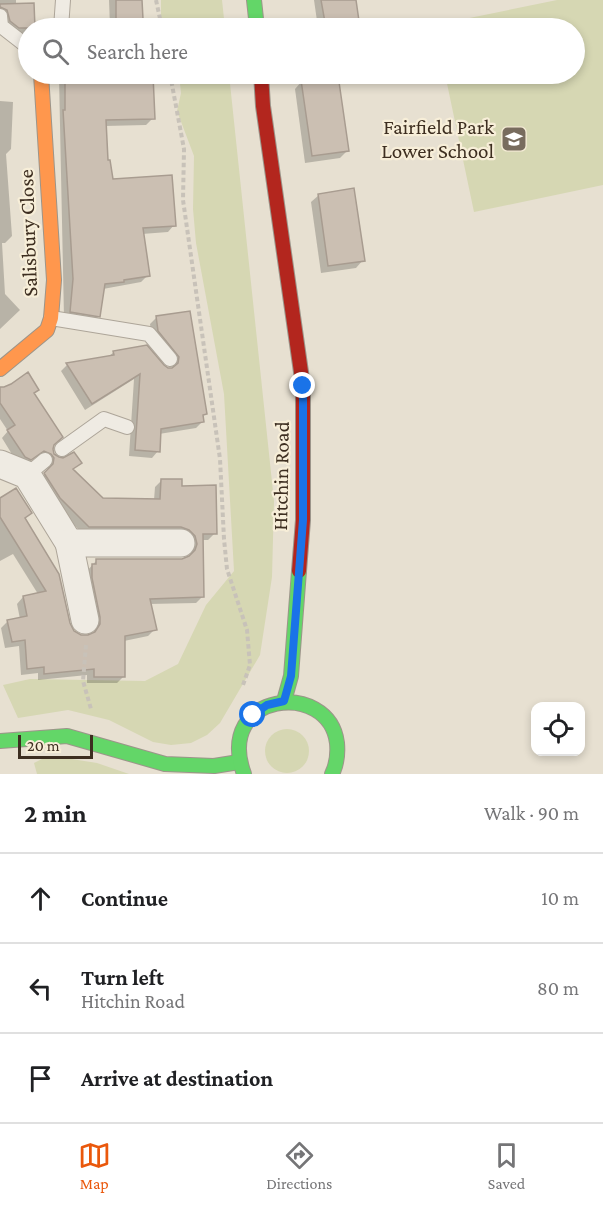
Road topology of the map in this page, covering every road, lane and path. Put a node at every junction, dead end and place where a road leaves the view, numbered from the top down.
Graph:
1 (63, 0) edge
2 (156, 0) edge
3 (254, 0) edge
4 (0, 16) edge
5 (62, 18) edge
6 (160, 18) edge
7 (255, 18) edge
8 (18, 39) edge
9 (42, 84) edge
10 (172, 84) edge
11 (262, 84) edge
12 (51, 318) junction
13 (170, 359) dead end
14 (0, 369) edge
15 (127, 427) dead end
16 (62, 448) dead end
17 (0, 464) edge
18 (69, 543) junction
19 (181, 543) dead end
20 (85, 620) joint
21 (241, 693) dead end
22 (284, 701) junction
23 (91, 709) dead end
24 (0, 741) edge
25 (241, 768) edge
26 (332, 774) edge

1 - 5 lane
2 - 6 path
3 - 7 street
4 - 8 lane
9 - 12 street, Salisbury Close
10 - 21 path
11 - 22 street, Hitchin Road
12 - 13 lane
12 - 14 street, Salisbury Close
15 - 16 lane
17 - 18 street
18 - 19 street
18 - 20 street
20 - 23 path
22 - 25 street
22 - 26 street
24 - 25 street

